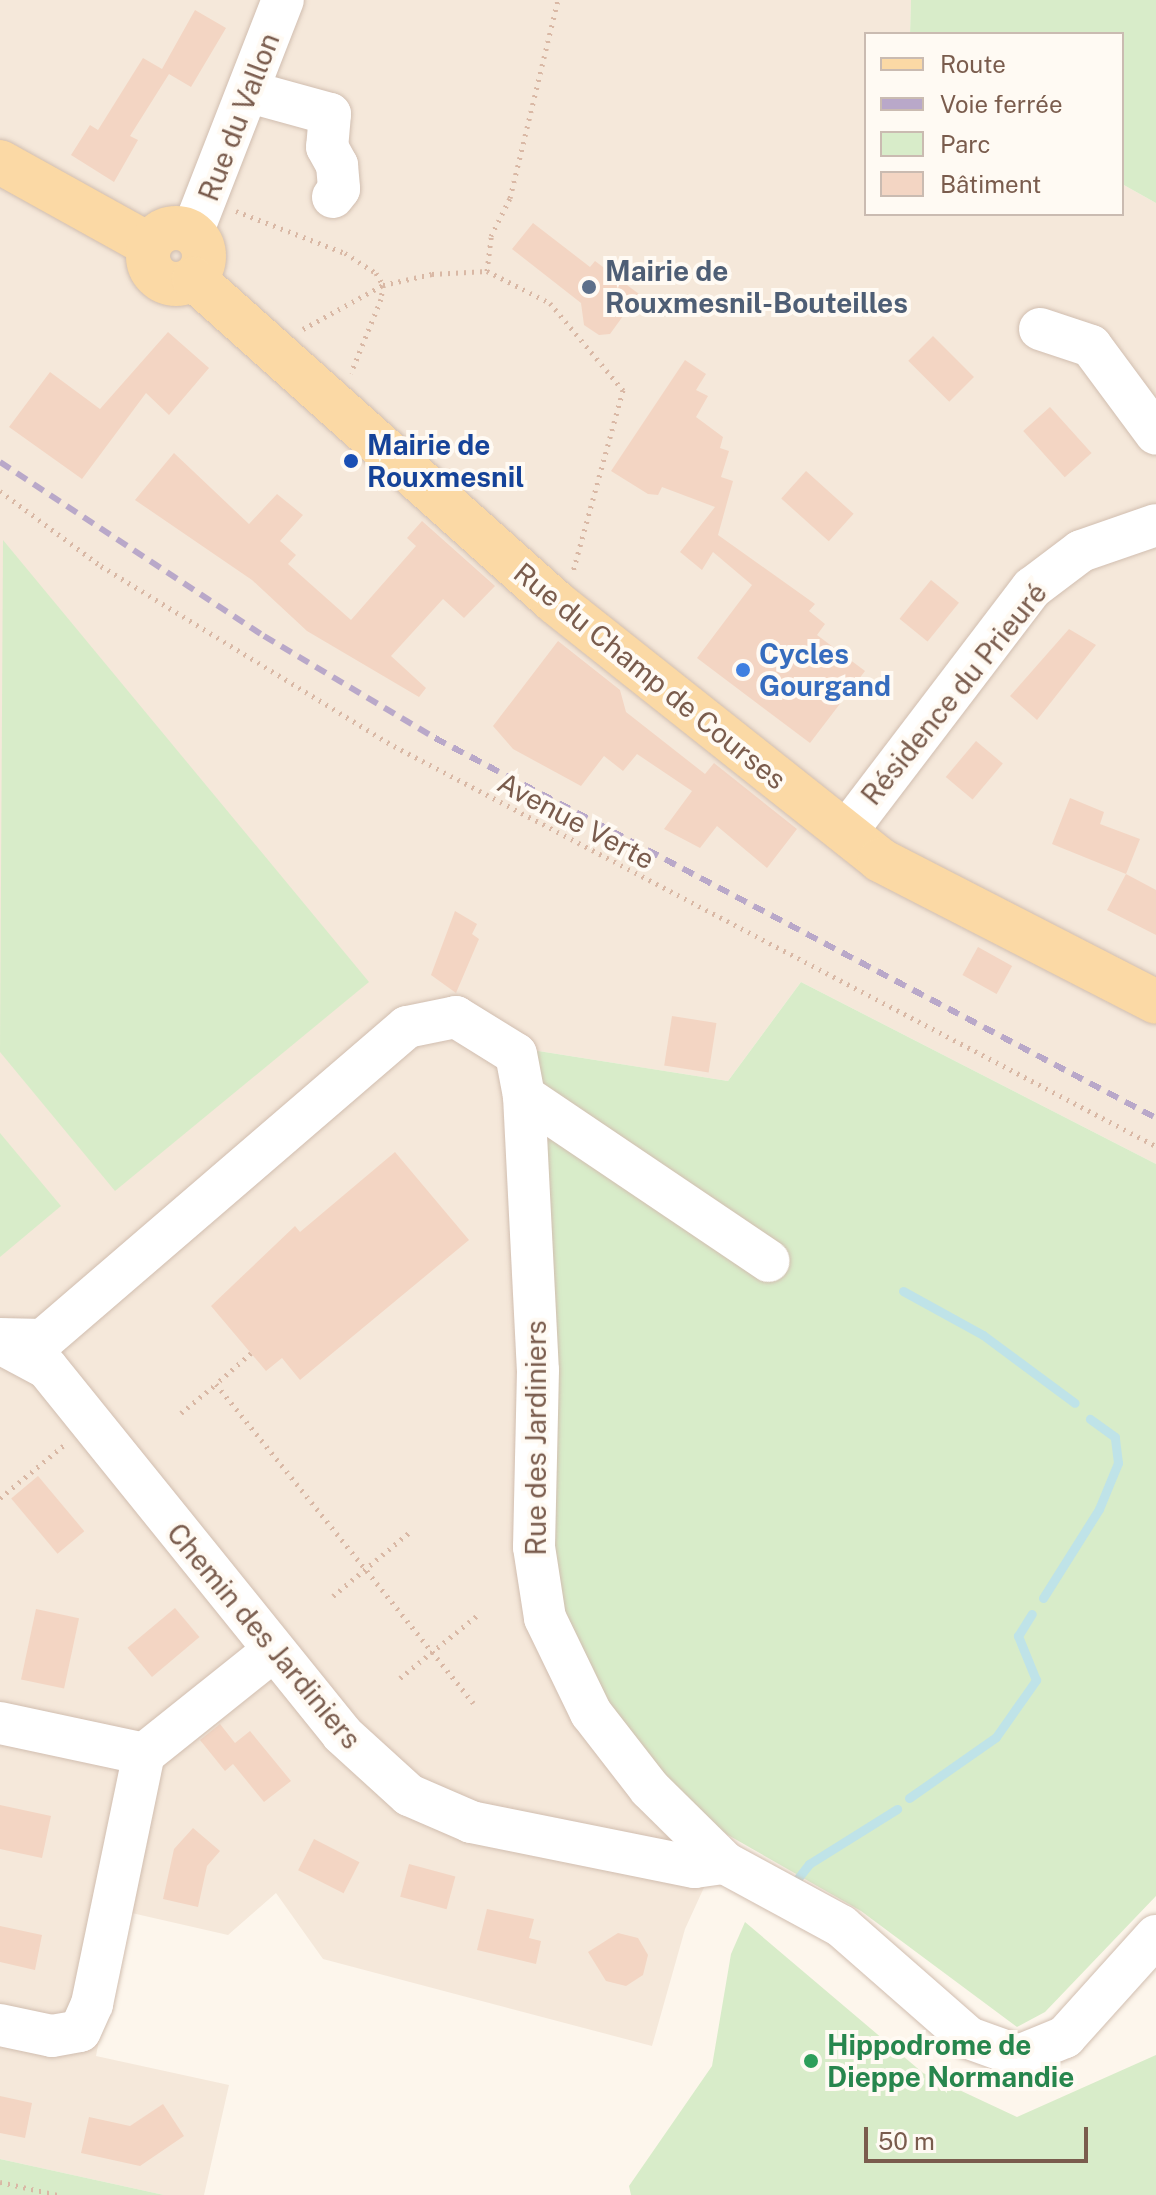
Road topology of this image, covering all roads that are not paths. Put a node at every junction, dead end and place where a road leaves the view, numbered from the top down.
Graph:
1 (283, 0) edge
2 (250, 92) junction
3 (0, 162) edge
4 (333, 197) dead end
5 (200, 216) junction
6 (150, 245) junction
7 (194, 279) junction
8 (1040, 329) dead end
9 (1156, 434) edge
10 (1156, 525) edge
11 (846, 832) junction
12 (1156, 1002) edge
13 (524, 1096) junction
14 (769, 1261) dead end
15 (0, 1341) edge
16 (273, 1651) junction
17 (0, 1723) edge
18 (144, 1754) junction
19 (725, 1863) junction
20 (1156, 1936) edge
21 (0, 2025) edge

1 - 2 street, Rue du Vallon
2 - 4 street
2 - 5 street, Rue du Vallon
3 - 6 main road
5 - 6 main road
5 - 7 main road
6 - 7 main road
7 - 11 main road, Rue du Champ de Courses
8 - 9 street
10 - 11 street, Résidence du Prieuré
11 - 12 main road, Rue du Champ de Courses
13 - 14 street
13 - 15 street, Rue des Jardiniers
13 - 19 street, Rue des Jardiniers
15 - 16 street, Chemin des Jardiniers
16 - 18 street
16 - 19 street, Chemin des Jardiniers
17 - 18 street
18 - 21 street
19 - 20 street, Rue des Jardiniers

